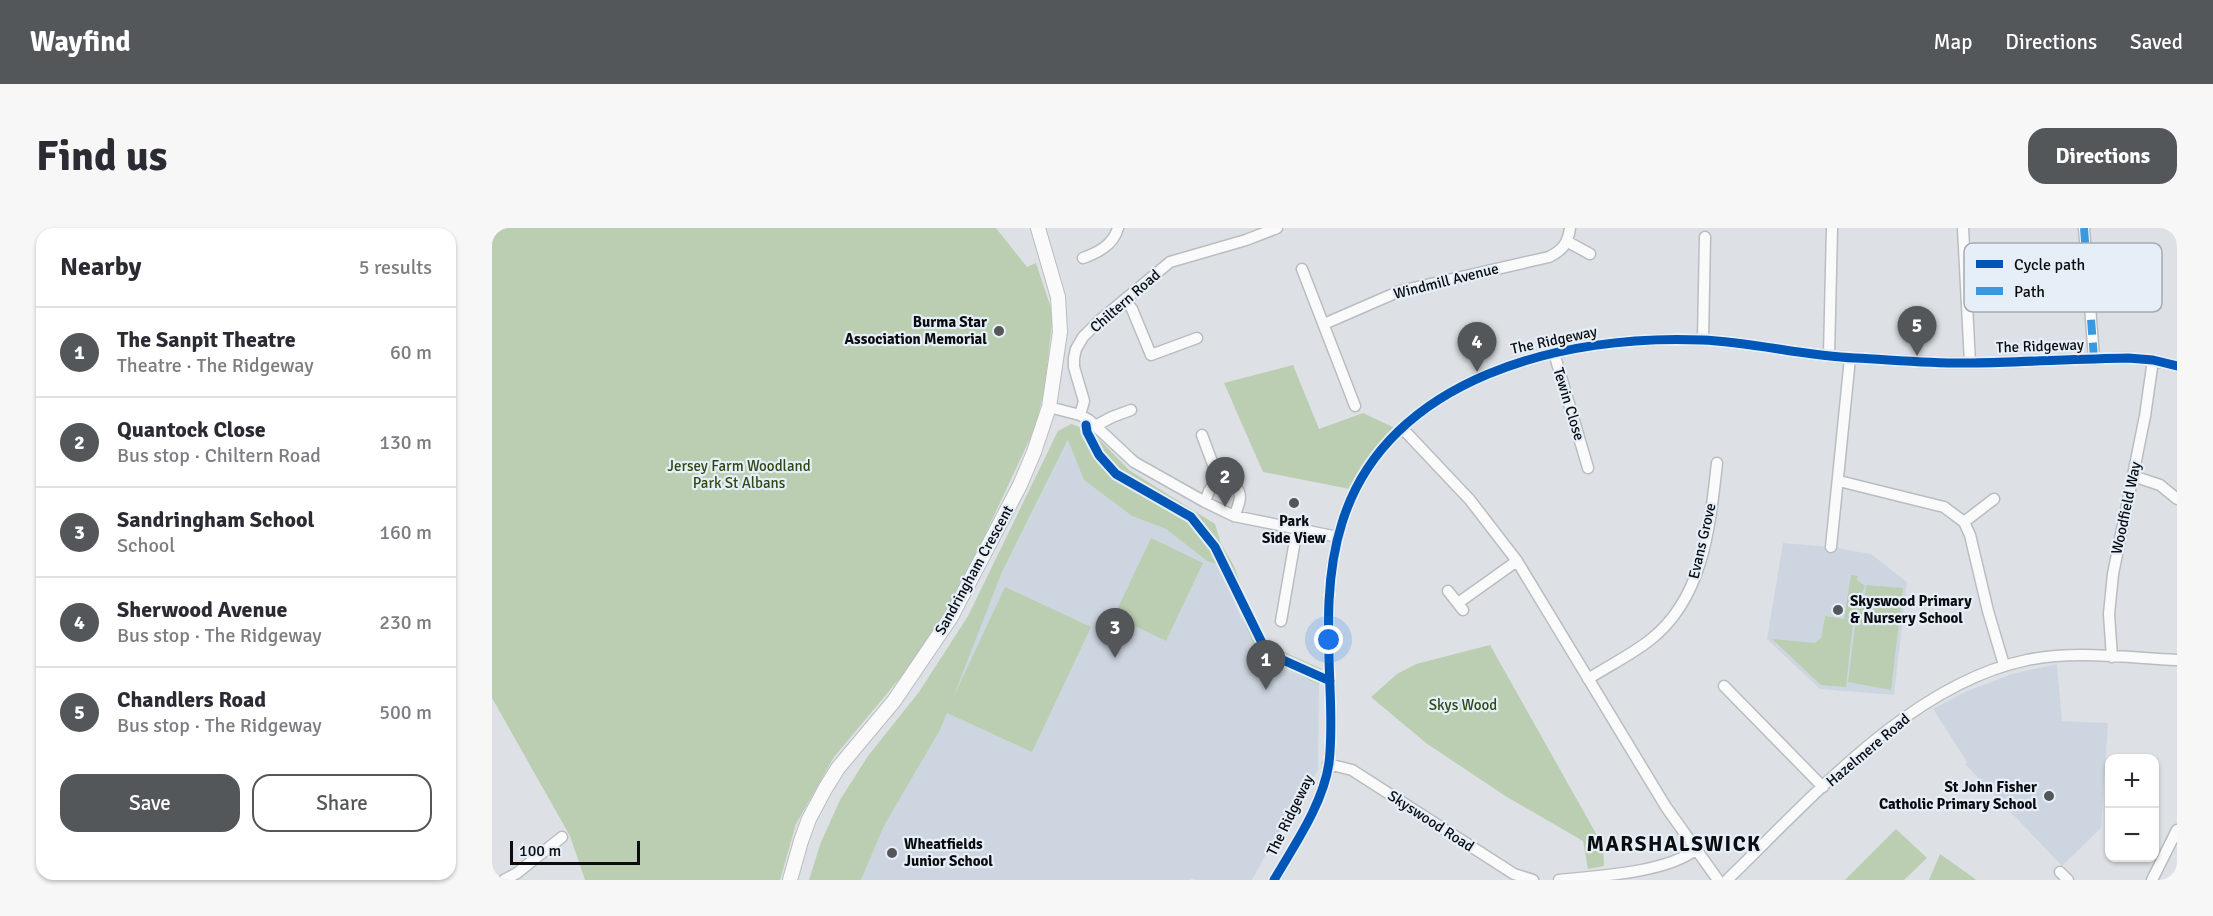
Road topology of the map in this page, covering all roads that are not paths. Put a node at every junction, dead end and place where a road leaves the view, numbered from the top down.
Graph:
1 (1038, 228) edge
2 (1118, 228) edge
3 (1277, 228) edge
4 (1570, 228) edge
5 (1832, 228) edge
6 (1963, 228) edge
7 (2084, 228) edge
8 (1705, 237) dead end
9 (1568, 242) junction
10 (2085, 243) edge
11 (1964, 247) edge
12 (1590, 254) dead end
13 (1083, 258) dead end
14 (1302, 269) dead end
15 (1125, 300) junction
16 (1967, 312) edge
17 (2090, 312) edge
18 (1324, 324) junction
19 (1197, 338) dead end
20 (1703, 340) junction
21 (1554, 353) junction
22 (1829, 355) junction
23 (1850, 358) junction
24 (2094, 358) junction
25 (2153, 360) junction
26 (1970, 363) junction
27 (2177, 366) edge
28 (1356, 406) dead end
29 (1049, 407) junction
30 (1131, 410) dead end
31 (1080, 415) junction
32 (1097, 425) junction
33 (1402, 428) junction
34 (1202, 435) dead end
35 (1717, 463) dead end
36 (1588, 468) dead end
37 (2133, 476) junction
38 (1218, 478) junction
39 (1839, 481) junction
40 (1994, 499) dead end
41 (2177, 499) edge
42 (1205, 502) junction
43 (1234, 516) junction
44 (1964, 522) junction
45 (1297, 529) junction
46 (1338, 537) junction
47 (1831, 548) dead end
48 (1517, 561) junction
49 (1448, 591) dead end
50 (1281, 621) dead end
51 (2112, 657) junction
52 (2177, 660) edge
53 (2004, 665) junction
54 (1588, 679) junction
55 (1724, 686) dead end
56 (1329, 764) junction
57 (1823, 787) junction
58 (2177, 830) edge
59 (562, 837) dead end
60 (1695, 850) junction
61 (504, 880) edge
62 (790, 880) edge
63 (1274, 880) edge
64 (1533, 880) edge
65 (1559, 880) edge
66 (1718, 880) edge
67 (1727, 880) edge
68 (2152, 880) edge

1 - 29 street, Sandringham Crescent
2 - 13 street
3 - 15 street, Chiltern Road
4 - 9 street
5 - 22 street
6 - 11 street
7 - 10 street
8 - 20 street
9 - 12 street
9 - 18 street, Windmill Avenue
14 - 18 street
15 - 19 street
15 - 31 street, Chiltern Road
16 - 26 street
17 - 24 street
18 - 28 street
20 - 21 street, The Ridgeway
20 - 22 street, The Ridgeway
21 - 33 street, The Ridgeway
21 - 36 street, Tewin Close
22 - 23 street, The Ridgeway
23 - 26 street, The Ridgeway
23 - 39 street
24 - 25 street, The Ridgeway
24 - 26 street, The Ridgeway
25 - 27 street, The Ridgeway
25 - 37 street, Woodfield Way
29 - 31 street
29 - 62 street, Sandringham Crescent
30 - 32 street
31 - 32 street
32 - 42 street
33 - 46 street, The Ridgeway
33 - 48 street
34 - 38 street
35 - 54 street, Evans Grove
37 - 41 street
37 - 51 street, Woodfield Way
38 - 42 street
38 - 43 street
39 - 44 street
39 - 47 street
40 - 44 street
42 - 43 street
43 - 45 street
44 - 53 street
45 - 46 street
45 - 50 street
46 - 56 street, The Ridgeway
48 - 49 street
48 - 54 street
51 - 52 street, Hazelmere Road
51 - 53 street, Hazelmere Road
53 - 57 street, Hazelmere Road
54 - 60 street
55 - 57 street
56 - 63 street, The Ridgeway
56 - 64 street, Skyswood Road
57 - 67 street, Hazelmere Road
58 - 68 street
59 - 61 street
60 - 65 street
60 - 66 street

